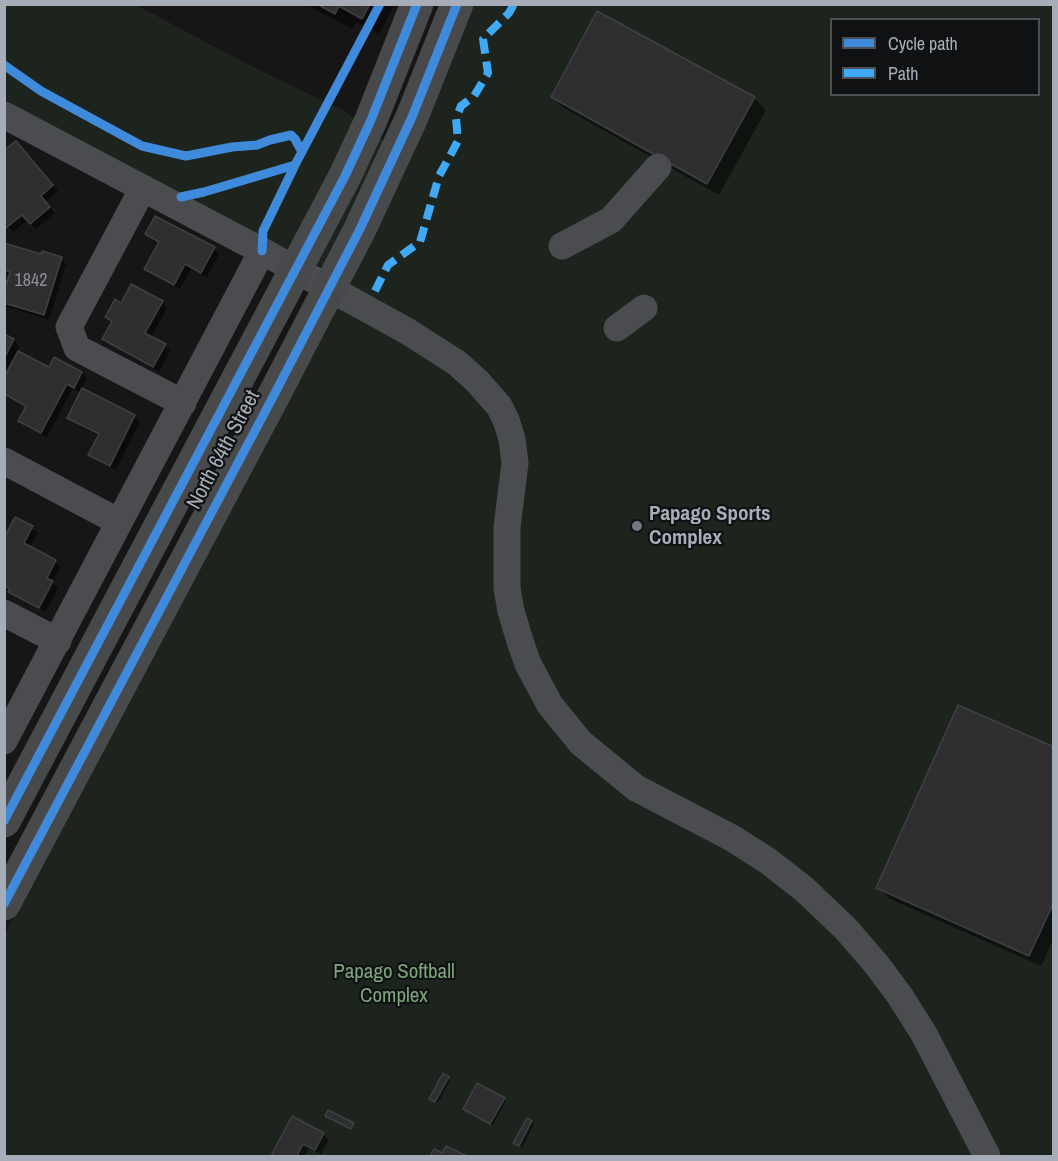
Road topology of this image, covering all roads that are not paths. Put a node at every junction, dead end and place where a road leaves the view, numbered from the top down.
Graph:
1 (417, 4) edge
2 (457, 4) edge
3 (4, 115) edge
4 (658, 167) dead end
5 (143, 188) junction
6 (562, 246) dead end
7 (262, 251) junction
8 (295, 271) junction
9 (330, 289) junction
10 (644, 308) dead end
11 (617, 328) dead end
12 (183, 403) junction
13 (4, 461) edge
14 (119, 522) junction
15 (4, 613) edge
16 (58, 641) junction
17 (4, 741) edge
18 (4, 821) edge
19 (4, 904) edge
20 (987, 1156) edge

1 - 8 main road, North 64th Street
2 - 9 main road, North 64th Street
3 - 5 street
4 - 6 street
5 - 7 street
5 - 12 street
7 - 8 street
7 - 12 street
8 - 9 street
8 - 18 main road, North 64th Street
9 - 19 main road, North 64th Street
9 - 20 street
10 - 11 street
12 - 14 street
13 - 14 street
14 - 16 street
15 - 16 street
16 - 17 street

